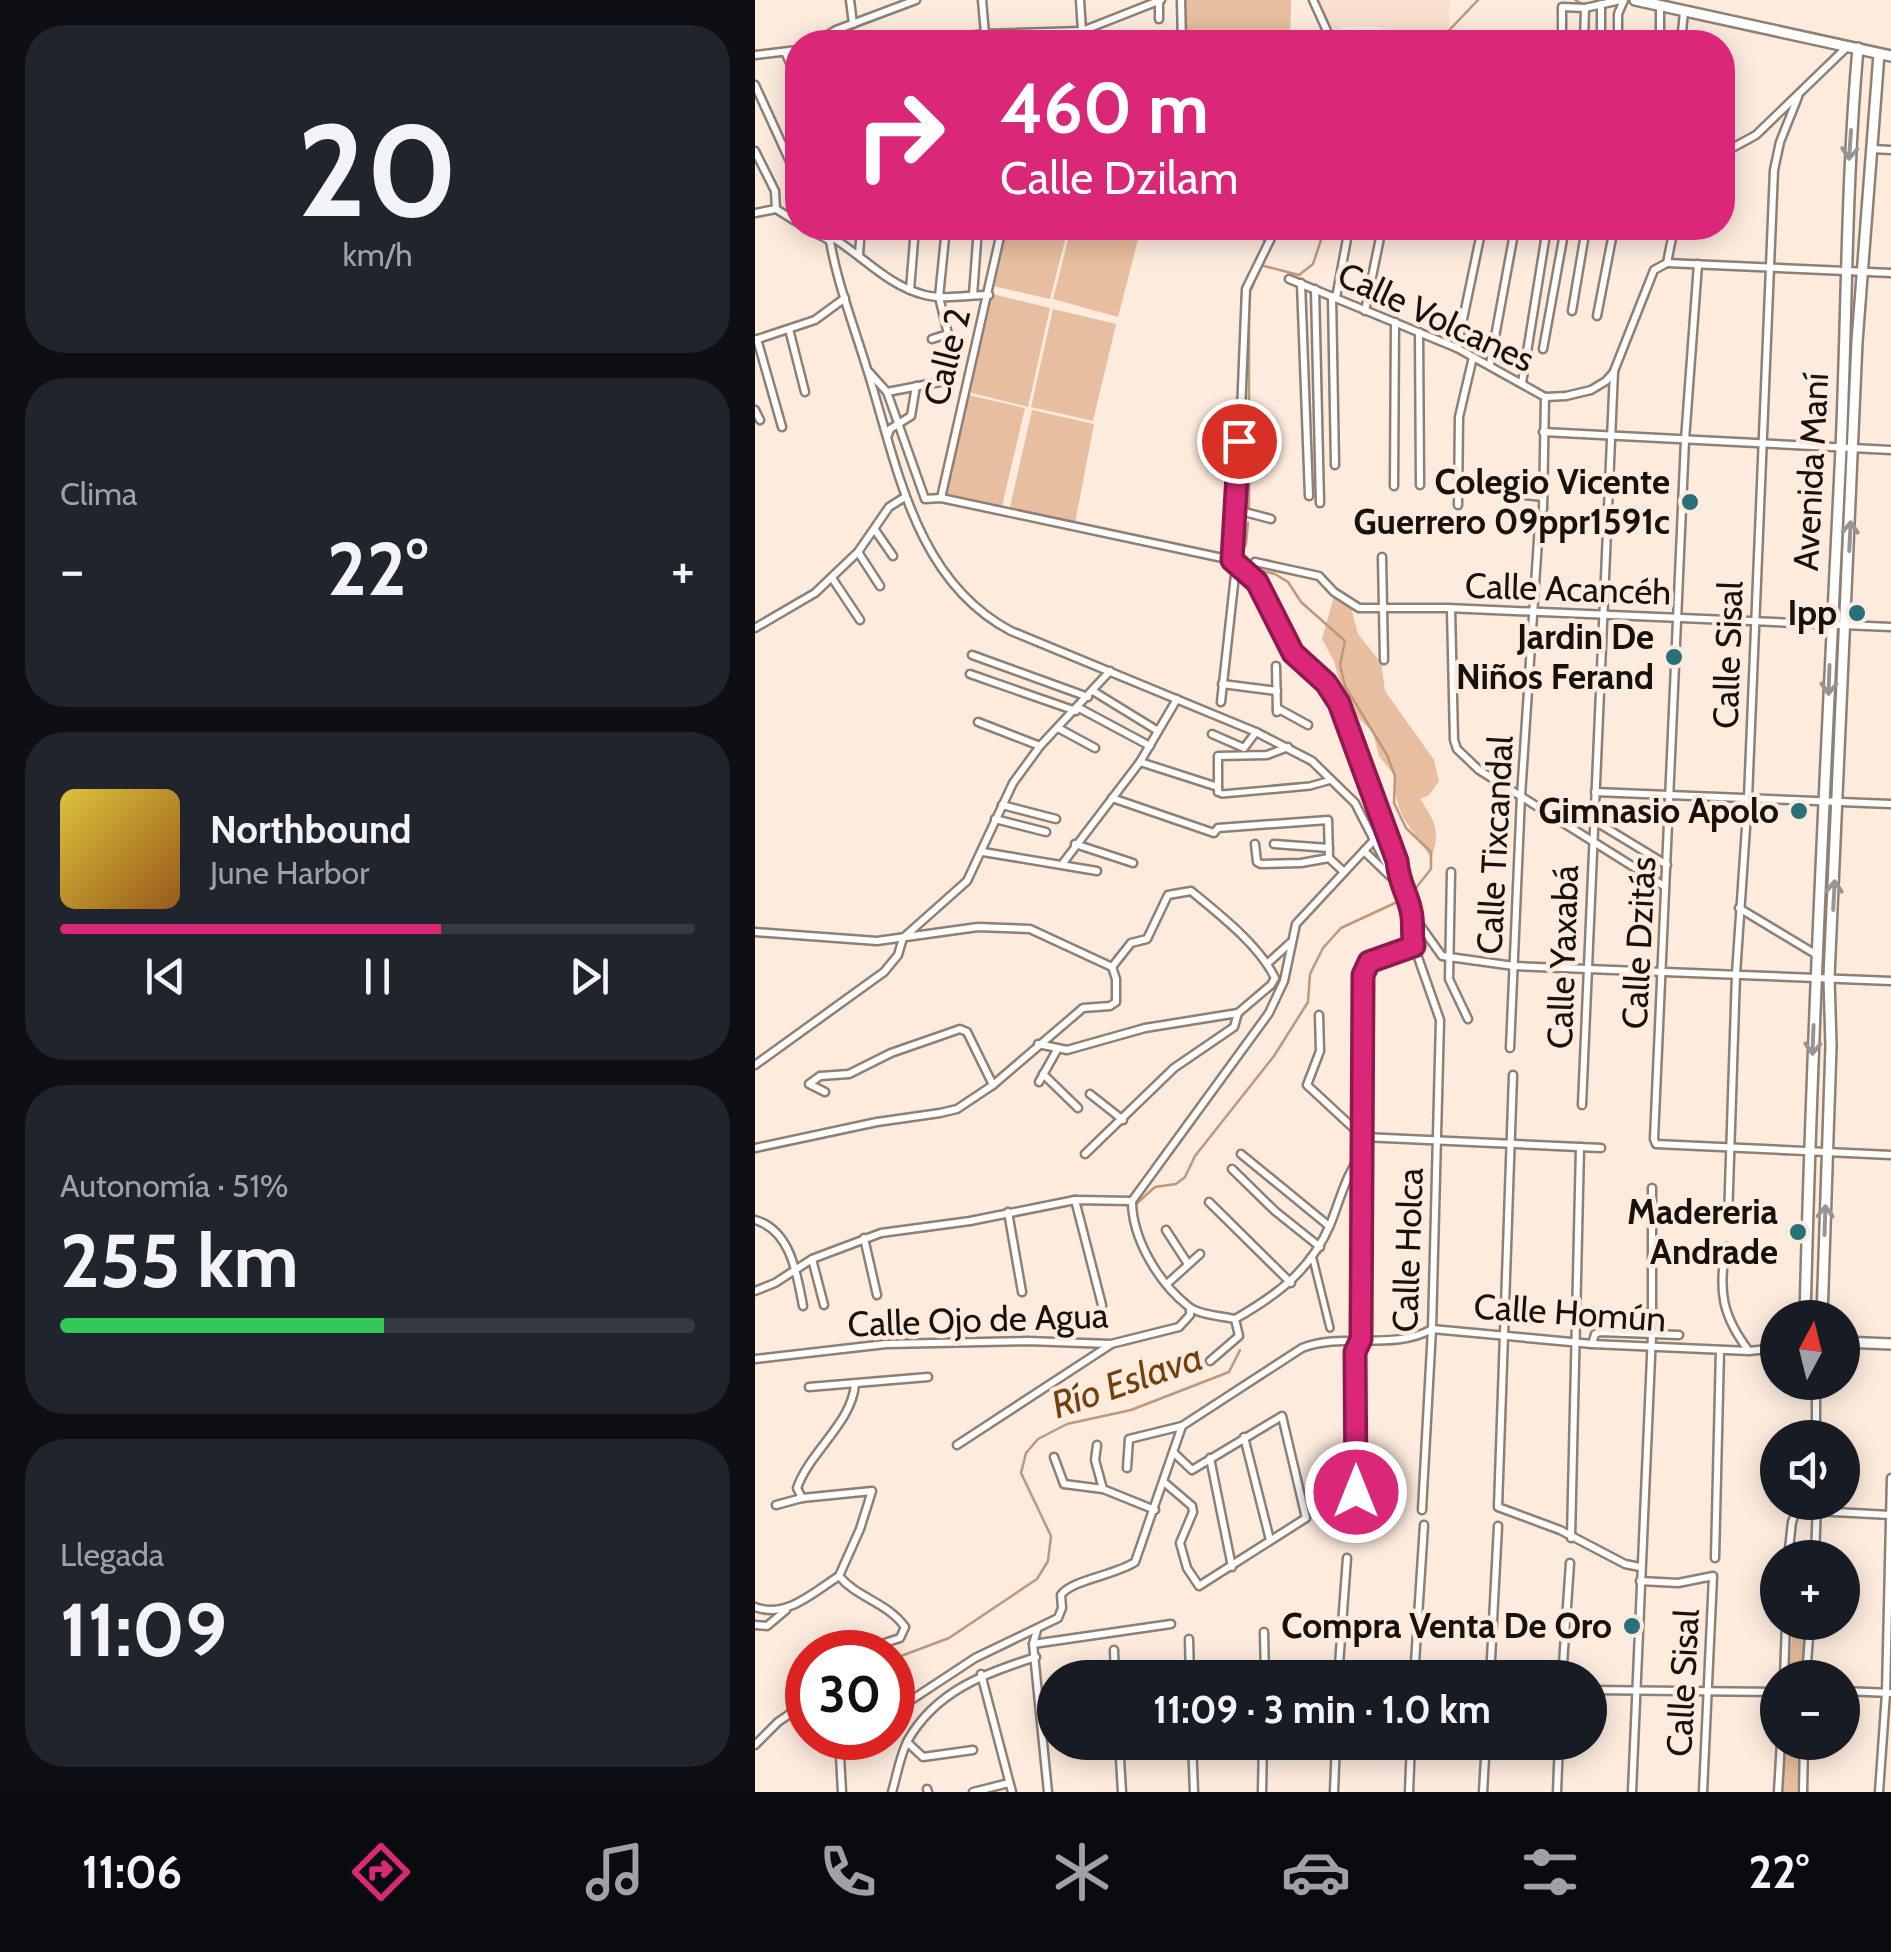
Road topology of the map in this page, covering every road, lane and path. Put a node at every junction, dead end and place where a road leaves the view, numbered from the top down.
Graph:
1 (850, 0) edge
2 (916, 0) edge
3 (982, 0) edge
4 (1080, 0) edge
5 (1160, 0) edge
6 (1181, 0) edge
7 (1313, 0) edge
8 (1622, 0) edge
9 (1635, 0) edge
10 (901, 3) edge
11 (1601, 4) junction
12 (1660, 7) junction
13 (1585, 8) junction
14 (1684, 12) junction
15 (1159, 18) dead end
16 (853, 24) junction
17 (836, 30) edge
18 (985, 30) edge
19 (1082, 30) edge
20 (1085, 30) edge
21 (1182, 30) edge
22 (1327, 30) edge
23 (1562, 30) edge
24 (1584, 30) edge
25 (1601, 30) edge
26 (1618, 30) edge
27 (1659, 30) edge
28 (1682, 30) edge
29 (1853, 47) junction
30 (785, 52) edge
31 (755, 54) edge
32 (1879, 54) junction
33 (1891, 56) edge
34 (755, 84) edge
35 (1798, 96) junction
36 (1735, 146) edge
37 (1871, 148) junction
38 (1891, 150) edge
39 (785, 151) edge
40 (755, 152) edge
41 (776, 209) junction
42 (755, 213) edge
43 (785, 215) edge
44 (829, 240) edge
45 (836, 240) edge
46 (860, 240) edge
47 (914, 240) edge
48 (945, 240) edge
49 (977, 240) edge
50 (1000, 240) edge
51 (1270, 240) edge
52 (1346, 240) edge
53 (1380, 240) edge
54 (1480, 240) edge
55 (1513, 240) edge
56 (1545, 240) edge
57 (1563, 240) edge
58 (1584, 240) edge
59 (1612, 240) edge
60 (1672, 240) edge
61 (859, 254) junction
62 (1667, 263) junction
63 (1697, 264) junction
64 (1772, 266) junction
65 (1847, 271) junction
66 (1863, 272) junction
67 (1891, 273) edge
68 (1289, 279) dead end
69 (1301, 283) junction
70 (1315, 288) junction
71 (910, 290) junction
72 (973, 295) junction
73 (989, 295) junction
74 (1334, 296) junction
75 (845, 298) junction
76 (939, 298) junction
77 (1365, 310) junction
78 (1572, 310) dead end
79 (1597, 316) dead end
80 (1395, 322) junction
81 (789, 329) junction
82 (1419, 332) junction
83 (932, 339) dead end
84 (756, 340) edge
85 (1457, 348) junction
86 (1543, 349) dead end
87 (1473, 357) junction
88 (1490, 364) junction
89 (1614, 371) junction
90 (868, 372) junction
91 (945, 380) dead end
92 (1522, 383) junction
93 (916, 386) junction
94 (805, 392) dead end
95 (887, 392) junction
96 (1545, 397) junction
97 (755, 410) edge
98 (760, 420) dead end
99 (899, 426) junction
100 (783, 428) dead end
101 (1543, 432) junction
102 (887, 436) junction
103 (1610, 437) junction
104 (1685, 440) junction
105 (1763, 446) junction
106 (1841, 448) junction
107 (1855, 449) junction
108 (1891, 450) edge
109 (1335, 465) dead end
110 (1420, 485) dead end
111 (1395, 486) dead end
112 (1499, 492) dead end
113 (1309, 496) dead end
114 (1543, 496) junction
115 (905, 497) junction
116 (941, 498) junction
117 (1320, 503) dead end
118 (1457, 504) dead end
119 (1543, 509) dead end
120 (1237, 510) junction
121 (1271, 519) dead end
122 (1539, 525) dead end
123 (875, 530) junction
124 (858, 552) junction
125 (893, 556) dead end
126 (1382, 557) dead end
127 (1255, 562) dead end
128 (1234, 563) junction
129 (831, 578) junction
130 (880, 586) dead end
131 (1451, 609) junction
132 (1383, 610) junction
133 (1532, 612) junction
134 (1603, 615) junction
135 (1679, 618) junction
136 (860, 620) dead end
137 (1754, 621) junction
138 (1831, 624) junction
139 (1846, 625) junction
140 (1891, 627) edge
141 (755, 628) edge
142 (972, 655) dead end
143 (1383, 660) dead end
144 (1276, 666) dead end
145 (1111, 671) junction
146 (969, 674) dead end
147 (1222, 684) junction
148 (1277, 691) junction
149 (1091, 694) junction
150 (1177, 698) junction
151 (1221, 702) dead end
152 (1077, 710) junction
153 (979, 722) dead end
154 (1308, 725) dead end
155 (1058, 728) junction
156 (1158, 731) junction
157 (1256, 732) junction
158 (1212, 734) dead end
159 (1041, 746) junction
160 (1150, 746) junction
161 (1288, 747) junction
162 (1095, 748) dead end
163 (1140, 762) junction
164 (1334, 780) junction
165 (1218, 789) junction
166 (1595, 792) junction
167 (1671, 795) junction
168 (1521, 796) junction
169 (1113, 798) junction
170 (1747, 798) junction
171 (1824, 801) junction
172 (1839, 802) junction
173 (1891, 804) edge
174 (1002, 805) junction
175 (1321, 808) dead end
176 (1321, 818) junction
177 (995, 819) junction
178 (1055, 819) dead end
179 (1593, 820) junction
180 (1046, 832) dead end
181 (1384, 833) junction
182 (1375, 839) junction
183 (1592, 840) junction
184 (1075, 844) junction
185 (1255, 844) dead end
186 (1274, 844) dead end
187 (1329, 848) junction
188 (1364, 850) junction
189 (983, 852) junction
190 (1329, 858) junction
191 (1063, 863) junction
192 (1133, 863) dead end
193 (1667, 866) junction
194 (1097, 871) dead end
195 (1344, 872) junction
196 (1451, 872) dead end
197 (1399, 883) junction
198 (1665, 886) junction
199 (1739, 908) junction
200 (1412, 914) junction
201 (755, 932) edge
202 (903, 938) junction
203 (1291, 942) junction
204 (1414, 946) junction
205 (1817, 955) junction
206 (1448, 958) junction
207 (1267, 964) junction
208 (1514, 966) junction
209 (1111, 967) junction
210 (1589, 970) junction
211 (1663, 971) junction
212 (1735, 974) junction
213 (1816, 976) junction
214 (1829, 977) junction
215 (1891, 982) edge
216 (1238, 1013) junction
217 (1319, 1015) dead end
218 (1468, 1019) dead end
219 (1038, 1044) junction
220 (1510, 1048) dead end
221 (1057, 1050) junction
222 (755, 1065) edge
223 (1513, 1075) dead end
224 (993, 1085) junction
225 (825, 1092) dead end
226 (1090, 1094) dead end
227 (1582, 1105) dead end
228 (1077, 1108) dead end
229 (1123, 1120) junction
230 (1363, 1137) junction
231 (1436, 1142) junction
232 (1511, 1146) junction
233 (1580, 1147) junction
234 (755, 1148) edge
235 (1601, 1148) dead end
236 (1730, 1148) junction
237 (1363, 1151) junction
238 (1809, 1151) junction
239 (1828, 1152) junction
240 (1085, 1154) dead end
241 (1241, 1154) dead end
242 (1891, 1155) edge
243 (1232, 1169) dead end
244 (1652, 1188) dead end
245 (1075, 1200) junction
246 (1131, 1202) junction
247 (1209, 1202) dead end
248 (1008, 1212) junction
249 (1727, 1219) dead end
250 (755, 1220) edge
251 (1329, 1226) junction
252 (1166, 1230) dead end
253 (864, 1238) junction
254 (1319, 1247) junction
255 (1726, 1248) dead end
256 (1200, 1254) dead end
257 (812, 1259) junction
258 (1313, 1259) junction
259 (1188, 1264) junction
260 (795, 1268) junction
261 (1168, 1283) junction
262 (1291, 1283) junction
263 (755, 1291) edge
264 (1023, 1292) dead end
265 (877, 1295) dead end
266 (1805, 1300) edge
267 (1823, 1300) edge
268 (824, 1305) dead end
269 (1102, 1305) dead end
270 (803, 1306) dead end
271 (1190, 1308) junction
272 (1235, 1320) junction
273 (1330, 1328) dead end
274 (1432, 1330) junction
275 (1652, 1334) junction
276 (1679, 1334) dead end
277 (1502, 1337) junction
278 (1361, 1339) junction
279 (1573, 1342) junction
280 (1860, 1343) edge
281 (1111, 1344) junction
282 (1592, 1344) junction
283 (1891, 1344) edge
284 (1651, 1347) junction
285 (1720, 1350) junction
286 (1760, 1350) edge
287 (1749, 1351) junction
288 (755, 1359) edge
289 (1210, 1362) dead end
290 (929, 1378) dead end
291 (855, 1384) junction
292 (809, 1388) dead end
293 (1182, 1426) junction
294 (1244, 1437) junction
295 (957, 1445) dead end
296 (1097, 1445) dead end
297 (1174, 1453) junction
298 (1053, 1457) dead end
299 (1210, 1458) junction
300 (1127, 1468) dead end
301 (1891, 1478) edge
302 (1165, 1483) junction
303 (1103, 1489) junction
304 (802, 1498) junction
305 (776, 1506) dead end
306 (1155, 1510) junction
307 (1422, 1510) dead end
308 (1860, 1511) edge
309 (1890, 1515) edge
310 (1424, 1525) dead end
311 (1498, 1526) dead end
312 (1356, 1536) dead end
313 (1571, 1538) junction
314 (1270, 1540) junction
315 (1347, 1558) dead end
316 (1715, 1558) dead end
317 (1570, 1563) dead end
318 (1232, 1566) junction
319 (1641, 1567) junction
320 (839, 1576) junction
321 (1640, 1581) junction
322 (755, 1607) edge
323 (787, 1609) junction
324 (1171, 1624) dead end
325 (755, 1625) edge
326 (767, 1626) junction
327 (903, 1630) edge
328 (1037, 1630) junction
329 (1264, 1632) dead end
330 (755, 1635) edge
331 (1189, 1639) dead end
332 (1033, 1644) junction
333 (1114, 1650) dead end
334 (1035, 1657) junction
335 (1114, 1660) edge
336 (1190, 1660) edge
337 (1265, 1660) edge
338 (1339, 1660) edge
339 (1415, 1660) edge
340 (1491, 1660) edge
341 (1563, 1660) edge
342 (981, 1674) junction
343 (1607, 1690) edge
344 (1637, 1690) junction
345 (1708, 1691) junction
346 (1860, 1691) edge
347 (1760, 1692) edge
348 (1889, 1692) edge
349 (915, 1698) edge
350 (785, 1717) edge
351 (915, 1730) edge
352 (755, 1745) edge
353 (915, 1750) edge
354 (973, 1750) dead end
355 (841, 1760) edge
356 (902, 1760) edge
357 (1120, 1760) edge
358 (1193, 1760) edge
359 (1263, 1760) edge
360 (1335, 1760) edge
361 (1410, 1760) edge
362 (1485, 1760) edge
363 (1558, 1760) edge
364 (1780, 1760) edge
365 (1804, 1760) edge
366 (1009, 1782) junction
367 (842, 1792) edge
368 (892, 1792) edge
369 (973, 1792) edge
370 (1012, 1792) edge
371 (1048, 1792) edge
372 (1122, 1792) edge
373 (1194, 1792) edge
374 (1262, 1792) edge
375 (1334, 1792) edge
376 (1409, 1792) edge
377 (1483, 1792) edge
378 (1557, 1792) edge
379 (1633, 1792) edge
380 (1703, 1792) edge
381 (1778, 1792) edge
382 (1803, 1792) edge
383 (1879, 1792) edge

1 - 16 street
2 - 10 street
3 - 18 street
4 - 19 street
5 - 15 street
5 - 20 street
6 - 21 street
7 - 22 street
8 - 11 street
8 - 26 street
9 - 12 street
10 - 16 street
11 - 13 street
11 - 25 street
12 - 14 street
12 - 27 street
13 - 23 street
13 - 24 street
14 - 28 street
14 - 29 street
16 - 17 street
29 - 32 street
29 - 35 street
29 -> 65 street, Avenida Maní
30 - 31 street
32 - 33 street
32 - 37 street, Avenida Maní
34 - 39 street
35 - 36 street
35 - 64 street, Calle Sisal
37 - 38 street
37 - 66 street, Avenida Maní
40 - 41 street
41 - 42 street
41 - 43 street
44 - 75 street
45 - 61 street
46 - 61 street
47 - 71 street
48 - 76 street
49 - 72 street
50 - 73 street, Calle 2
51 - 120 street
52 - 74 street
53 - 77 street
54 - 85 street
55 - 88 street
56 - 92 street
57 - 86 street
58 - 78 street
59 - 79 street
60 - 62 street, Calle Yaxabá
61 - 71 street
62 - 63 street
62 - 89 street, Calle Yaxabá
63 - 64 street
63 - 104 street, Calle Dzitás
64 - 65 street
64 - 105 street, Calle Sisal
65 - 66 street
65 - 106 street, Avenida Maní
66 - 67 street
66 - 107 street, Avenida Maní
68 - 69 street, Calle Volcanes
69 - 70 street, Calle Volcanes
69 - 113 street
70 - 74 street, Calle Volcanes
70 - 117 street
71 - 76 street
72 - 73 street
72 - 76 street
73 - 116 street, Calle 2
74 - 77 street, Calle Volcanes
74 - 109 street
75 - 81 street
75 - 90 street
76 - 83 street
77 - 80 street, Calle Volcanes
80 - 82 street, Calle Volcanes
80 - 111 street
81 - 84 street
81 - 94 street
82 - 85 street, Calle Volcanes
82 - 110 street
84 - 100 street
85 - 87 street, Calle Volcanes
87 - 88 street, Calle Volcanes
87 - 118 street
88 - 92 street, Calle Volcanes
89 - 96 street, Calle Volcanes
89 - 103 street, Calle Yaxabá
90 - 95 street
90 - 102 street
91 - 93 street
92 - 96 street, Calle Volcanes
93 - 95 street
93 - 99 street
95 - 99 street
96 - 101 street
97 - 98 street
99 - 102 street
99 - 116 street
101 - 103 street
101 - 114 street
102 - 115 street
103 - 104 street
103 - 134 street, Calle Yaxabá
104 - 105 street
104 - 135 street, Calle Dzitás
105 - 106 street
105 - 137 street, Calle Sisal
106 - 107 street
106 - 138 street, Avenida Maní
107 - 108 street
139 -> 107 street, Avenida Maní
112 - 114 street
114 - 119 street
115 - 123 street
115 - 145 street
116 - 128 street
120 - 121 street
120 - 128 street
122 - 133 street, Calle Tixcandal
123 - 124 street
123 - 125 street
124 - 129 street
124 - 130 street
126 - 132 street
127 - 132 street, Calle Acancéh
128 - 147 street
128 - 181 street
129 - 136 street
129 - 141 street
131 - 132 street, Calle Acancéh
131 - 133 street, Calle Acancéh
131 - 168 street
132 - 143 street
133 - 134 street, Calle Acancéh
133 - 168 street, Calle Tixcandal
134 - 135 street, Calle Acancéh
134 - 166 street, Calle Yaxabá
135 - 137 street, Calle Acancéh
135 - 167 street, Calle Dzitás
137 - 138 street, Calle Acancéh
137 - 170 street, Calle Sisal
138 - 139 street, Calle Acancéh
138 -> 171 street, Avenida Maní
139 - 140 street, Calle Acancéh
139 - 172 street, Avenida Maní
142 - 149 street
144 - 148 street
145 - 149 street
145 - 150 street
146 - 152 street
147 - 148 street
147 - 151 street
148 - 154 street
149 - 152 street
149 - 156 street
150 - 156 street
150 - 157 street
152 - 155 street
152 - 160 street
153 - 159 street
155 - 159 street
155 - 162 street
156 - 160 street
157 - 158 street
157 - 161 street
159 - 174 street
160 - 163 street
161 - 164 street
161 - 165 street
163 - 165 street
163 - 169 street
164 - 165 street
164 - 182 street
166 - 167 street
166 - 179 street, Calle Yaxabá
167 - 170 street
167 - 193 street, Calle Dzitás
168 - 183 street
168 - 208 street, Calle Tixcandal
169 - 176 street
169 - 184 street
170 - 171 street
170 - 199 street, Calle Sisal
171 - 172 street
171 - 205 street, Avenida Maní
172 - 173 street
214 -> 172 street, Avenida Maní
174 - 177 street
174 - 178 street
175 - 176 street
176 - 187 street
177 - 180 street
177 - 189 street
179 - 183 street, Calle Yaxabá
179 - 193 street
181 - 182 street
181 - 197 street
182 - 188 street
182 - 197 street
183 - 198 street
183 - 210 street, Calle Yaxabá
184 - 191 street
184 - 192 street
185 - 190 street
186 - 187 street
187 - 190 street
188 - 195 street
188 - 197 street
189 - 191 street
189 - 202 street
190 - 195 street
191 - 194 street
193 - 198 street, Calle Dzitás
195 - 203 street
196 - 206 street
197 - 200 street
198 - 211 street, Calle Dzitás
199 - 205 street
199 - 212 street, Calle Sisal
200 - 204 street, Calle Holca
200 - 206 street
201 - 202 street
202 - 209 street
202 - 222 street
203 - 207 street
203 - 246 street
204 - 230 street
204 - 231 street, Calle Holca
205 - 213 street, Avenida Maní
206 - 208 street
206 - 218 street
207 - 209 street
207 - 216 street
208 - 210 street
208 - 220 street, Calle Tixcandal
209 - 219 street
210 - 211 street
210 - 227 street, Calle Yaxabá
211 - 212 street
211 - 236 street, Calle Dzitás
212 - 213 street
212 - 236 street, Calle Sisal
213 - 214 street
213 -> 238 street, Avenida Maní
214 - 215 street
214 - 239 street, Avenida Maní
216 - 221 street
216 - 229 street
217 - 230 street
219 - 221 street
219 - 224 street
221 - 228 street
223 - 232 street
224 - 225 street
224 - 234 street
226 - 229 street
229 - 240 street
230 - 231 street
230 - 237 street
231 - 232 street
231 - 274 street, Calle Holca
232 - 233 street
232 - 277 street
233 - 235 street
233 - 279 street
236 - 238 street
236 - 249 street, Calle Sisal
237 - 251 street
237 - 278 street
238 - 239 street
238 - 266 street, Avenida Maní
239 - 242 street
267 -> 239 street, Avenida Maní
241 - 251 street
243 - 254 street
244 - 275 street
245 - 246 street
245 - 248 street
245 - 269 street
246 - 261 street
247 - 262 street
248 - 253 street
248 - 264 street
250 - 260 street
251 - 254 street
252 - 259 street
253 - 257 street
253 - 265 street
254 - 258 street
255 - 287 street
256 - 259 street
257 - 260 street
257 - 268 street
258 - 262 street
258 - 273 street
259 - 261 street
260 - 263 street
260 - 270 street
261 - 271 street
262 - 272 street
271 - 272 street
271 - 281 street, Calle Ojo de Agua
272 - 289 street
274 - 277 street, Calle Homún
274 - 278 street, Calle Homún
274 - 307 street, Calle Holca
275 - 276 street
275 - 282 street
275 - 284 street
277 - 279 street, Calle Homún
277 - 313 street
278 - 293 street, Calle Homún
278 - 312 street
279 - 282 street, Calle Homún
279 - 313 street
280 - 283 street
281 - 288 street, Calle Ojo de Agua
281 - 295 street
282 - 284 street, Calle Homún
284 - 285 street, Calle Homún
284 - 319 street
285 - 287 street, Calle Homún
285 - 316 street
286 - 287 street, Calle Homún
290 - 291 street
291 - 292 street
291 - 304 street
293 - 297 street
293 - 300 street, Calle Homún
294 - 299 street
294 - 314 street
294 - 314 street
296 - 303 street
297 - 299 street
297 - 302 street
298 - 303 street
299 - 318 street
301 - 309 street
302 - 306 street
302 - 318 street
303 - 306 street
304 - 305 street
304 - 320 street
306 - 328 street
308 - 309 street
309 - 348 street
310 - 339 street
311 - 340 street
313 - 319 street
314 - 318 street
315 - 338 street
317 - 341 street
319 - 321 street
320 - 323 street
320 - 327 street
321 - 344 street
321 - 345 street, Calle Sisal
322 - 323 street
323 - 326 street
324 - 332 street
325 - 326 street
326 - 330 street
328 - 332 street
328 - 349 street
329 - 337 street
331 - 336 street
332 - 334 street
333 - 335 street
334 - 342 street
334 - 371 street
342 - 351 street
342 - 366 street
343 - 344 street
344 - 345 street
344 - 379 street
345 - 347 street
345 - 380 street, Calle Sisal
346 - 348 street
348 - 383 street
350 - 352 street
353 - 354 street
355 - 367 street
356 - 368 street
357 - 372 street
358 - 373 street
359 - 374 street
360 - 375 street
361 - 376 street
362 - 377 street
363 - 378 street
364 - 381 street
365 - 382 street
366 - 369 street
366 - 370 street

